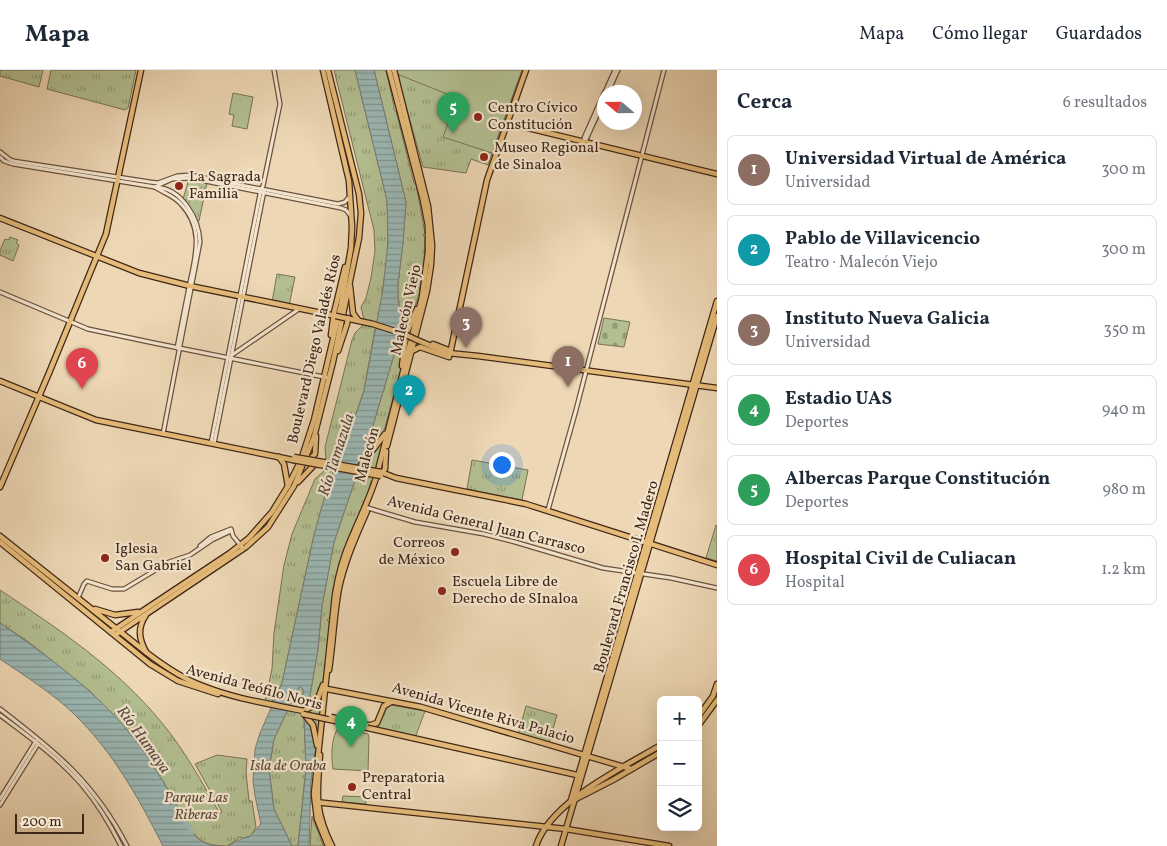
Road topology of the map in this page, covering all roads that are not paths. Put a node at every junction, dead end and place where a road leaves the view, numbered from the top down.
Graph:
1 (141, 70) edge
2 (274, 70) edge
3 (323, 70) edge
4 (328, 70) edge
5 (389, 70) edge
6 (394, 70) edge
7 (526, 70) edge
8 (617, 70) edge
9 (664, 70) edge
10 (610, 85) edge
11 (597, 111) edge
12 (597, 115) edge
13 (507, 123) junction
14 (585, 142) junction
15 (0, 152) edge
16 (643, 156) junction
17 (0, 157) edge
18 (717, 174) edge
19 (118, 179) junction
20 (349, 181) junction
21 (357, 185) junction
22 (155, 187) junction
23 (263, 190) junction
24 (350, 196) junction
25 (423, 200) junction
26 (428, 206) junction
27 (0, 218) edge
28 (352, 218) junction
29 (352, 227) junction
30 (359, 238) junction
31 (351, 252) junction
32 (97, 257) junction
33 (350, 282) junction
34 (191, 287) junction
35 (0, 292) edge
36 (242, 297) junction
37 (422, 298) junction
38 (717, 301) edge
39 (300, 308) junction
40 (335, 316) junction
41 (717, 316) edge
42 (346, 318) junction
43 (358, 320) junction
44 (70, 321) junction
45 (417, 332) junction
46 (405, 335) junction
47 (179, 349) junction
48 (412, 351) junction
49 (449, 353) junction
50 (230, 358) junction
51 (330, 362) junction
52 (586, 370) junction
53 (326, 378) junction
54 (400, 380) junction
55 (0, 381) edge
56 (694, 385) junction
57 (717, 388) edge
58 (39, 397) junction
59 (388, 429) junction
60 (316, 430) junction
61 (163, 434) junction
62 (213, 443) junction
63 (256, 451) junction
64 (386, 451) junction
65 (279, 457) junction
66 (294, 458) junction
67 (310, 460) junction
68 (315, 464) junction
69 (360, 469) junction
70 (296, 470) junction
71 (370, 474) junction
72 (381, 474) junction
73 (288, 486) junction
74 (294, 486) junction
75 (0, 487) edge
76 (370, 497) junction
77 (368, 508) junction
78 (548, 510) junction
79 (0, 536) edge
80 (0, 543) edge
81 (648, 543) junction
82 (242, 547) junction
83 (717, 565) edge
84 (639, 573) junction
85 (717, 588) edge
86 (78, 598) junction
87 (86, 605) junction
88 (142, 611) junction
89 (148, 613) junction
90 (115, 632) junction
91 (146, 653) junction
92 (326, 678) junction
93 (717, 684) edge
94 (325, 688) junction
95 (232, 696) junction
96 (377, 698) junction
97 (717, 700) edge
98 (397, 702) junction
99 (382, 706) junction
100 (0, 709) edge
101 (702, 711) edge
102 (304, 712) junction
103 (0, 715) edge
104 (702, 721) edge
105 (38, 741) junction
106 (657, 747) edge
107 (318, 750) junction
108 (657, 754) edge
109 (585, 756) junction
110 (624, 767) junction
111 (631, 769) junction
112 (577, 776) junction
113 (83, 782) junction
114 (0, 798) edge
115 (573, 799) junction
116 (316, 802) junction
117 (0, 805) edge
118 (547, 827) junction
119 (566, 829) junction
120 (121, 846) edge
121 (127, 846) edge
122 (328, 846) edge
123 (332, 846) edge
124 (537, 846) edge
125 (560, 846) edge
126 (668, 846) edge

1 - 19 main road
2 - 23 street
3 - 20 main road, Boulevard Diego Valadés Ríos
4 - 21 main road, Boulevard Diego Valadés Ríos
5 - 25 main road, Malecón
6 - 26 main road, Malecón Viejo
7 - 13 main road
8 - 10 street
9 - 16 street
11 - 14 street
12 - 14 street
13 - 14 main road
13 - 49 main road
14 - 16 main road
15 - 19 street
16 - 18 main road
16 - 52 street
17 - 19 street
19 - 22 street
19 - 23 street
19 - 32 main road
20 - 21 main road
20 - 24 main road, Boulevard Diego Valadés Ríos
21 - 30 main road, Boulevard Diego Valadés Ríos
22 - 23 street
22 - 34 street
23 - 24 street
23 - 28 street
23 - 36 street
24 - 28 main road, Boulevard Diego Valadés Ríos
25 - 26 main road
25 - 37 main road, Malecón
26 - 45 main road, Malecón Viejo
27 - 32 main road
28 - 29 main road, Boulevard Diego Valadés Ríos
29 - 30 main road
29 - 31 main road, Boulevard Diego Valadés Ríos
30 - 33 main road, Boulevard Diego Valadés Ríos
31 - 40 main road
31 - 51 main road, Boulevard Diego Valadés Ríos
32 - 34 main road
32 - 44 main road
33 - 43 main road
33 - 51 main road, Boulevard Diego Valadés Ríos
34 - 36 main road
34 - 47 street
35 - 44 street
36 - 39 main road
36 - 50 street
37 - 46 main road
37 - 54 main road, Malecón
38 - 56 main road, Boulevard Francisco I. Madero
39 - 40 main road
39 - 50 street
40 - 42 main road, bridge
40 - 51 main road
41 - 56 main road, Boulevard Francisco I. Madero
42 - 43 main road
42 - 51 main road
43 - 46 main road
44 - 47 street
44 - 58 main road
45 - 48 main road, Malecón Viejo
45 - 49 main road
46 - 49 main road, bridge
46 - 54 main road
47 - 50 street
47 - 61 street
48 - 49 main road
48 - 64 main road, Malecón Viejo
49 - 52 main road
50 - 53 street
50 - 62 street
51 - 53 main road, Boulevard Diego Valadés Ríos
52 - 56 main road
52 - 78 street
53 - 60 main road, Boulevard Diego Valadés Ríos
53 - 70 main road, Boulevard Diego Valadés Ríos
54 - 59 main road, Malecón
55 - 58 main road
56 - 57 main road
56 - 81 main road, Boulevard Francisco I. Madero
58 - 61 main road
58 - 75 main road
59 - 69 main road
59 - 76 main road, Malecón
60 - 67 main road
60 - 74 main road, Boulevard Diego Valadés Ríos
61 - 62 main road
62 - 63 main road
63 - 65 main road
63 - 66 main road
64 - 72 main road
64 - 77 main road, Malecón Viejo
65 - 66 main road
65 - 73 main road
66 - 67 main road, bridge
66 - 68 main road, bridge
66 - 70 main road
67 - 69 main road, bridge
68 - 71 main road, bridge
68 - 74 main road
69 - 72 main road, bridge
70 - 73 main road, Boulevard Diego Valadés Ríos
71 - 72 main road, bridge
71 - 76 main road
72 - 78 main road
73 - 82 main road, Boulevard Diego Valadés Ríos
74 - 82 main road, Boulevard Diego Valadés Ríos
76 - 92 main road, Malecón
77 - 84 street, Avenida General Juan Carrasco
77 - 94 main road, Malecón Viejo
78 - 81 main road
79 - 86 main road
80 - 90 main road
81 - 83 main road
81 - 84 main road, Boulevard Francisco I. Madero
82 - 86 street
82 - 88 main road, Boulevard Diego Valadés Ríos
82 - 89 main road, Boulevard Diego Valadés Ríos
84 - 85 street, Avenida General Juan Carrasco
84 - 109 main road, Boulevard Francisco I. Madero
86 - 87 main road
87 - 88 main road
87 - 90 main road
88 - 90 main road, Boulevard Diego Valadés Ríos
89 - 90 main road, Boulevard Diego Valadés Ríos
89 - 91 main road
90 - 91 main road, Avenida Teófilo Noris
90 - 95 main road, Avenida Teófilo Noris
91 - 95 main road, Avenida Teófilo Noris
92 - 94 main road
92 - 107 main road, Malecón
93 - 101 main road
94 - 96 main road, Avenida Vicente Riva Palacio
94 - 102 main road
94 - 116 main road, Malecón Viejo
95 - 102 main road, Avenida Teófilo Noris
96 - 98 main road, Avenida Vicente Riva Palacio
96 - 99 main road
97 - 104 main road
98 - 99 main road
98 - 109 main road, Avenida Vicente Riva Palacio
99 - 102 main road, Avenida Teófilo Noris, bridge
100 - 105 street
102 - 107 main road
102 - 112 main road, Avenida Teófilo Noris, bridge
103 - 105 street
105 - 113 street
105 - 114 street
105 - 117 street
106 - 110 main road
107 - 116 main road, Malecón
108 - 111 main road
109 - 110 main road, Avenida Vicente Riva Palacio
109 - 112 main road, Boulevard Francisco I. Madero
109 - 115 main road, Boulevard Francisco I. Madero
110 - 111 main road, Avenida Vicente Riva Palacio
110 - 115 main road
111 - 115 main road
112 - 115 main road, Boulevard Francisco I. Madero
113 - 120 street
113 - 121 street
115 - 118 main road
115 - 119 main road, Boulevard Francisco I. Madero
116 - 118 main road
116 - 122 main road, Malecón
116 - 123 main road, Malecón Viejo
118 - 119 main road
118 - 124 main road
119 - 125 main road, Boulevard Francisco I. Madero
119 - 126 main road

